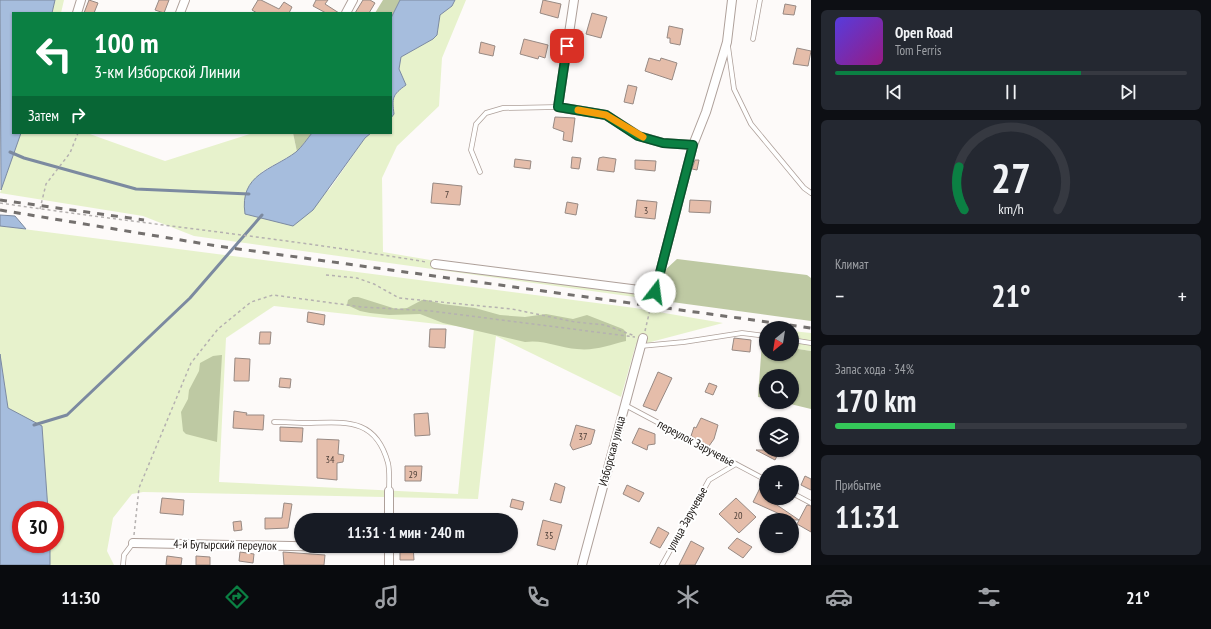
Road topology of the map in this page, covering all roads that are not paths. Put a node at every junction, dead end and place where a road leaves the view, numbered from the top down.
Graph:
1 (81, 0) edge
2 (185, 0) edge
3 (354, 0) edge
4 (574, 0) edge
5 (732, 0) edge
6 (760, 0) edge
7 (77, 12) edge
8 (180, 12) edge
9 (347, 12) edge
10 (753, 39) dead end
11 (727, 42) junction
12 (558, 107) junction
13 (693, 145) junction
14 (480, 172) dead end
15 (811, 193) edge
16 (435, 264) road end
17 (759, 335) edge
18 (799, 341) edge
19 (641, 342) joint
20 (811, 343) edge
21 (626, 405) junction
22 (274, 422) dead end
23 (736, 464) junction
24 (759, 476) edge
25 (390, 491) joint
26 (799, 497) edge
27 (811, 503) edge
28 (389, 513) edge
29 (133, 543) joint
30 (294, 546) edge
31 (389, 553) edge
32 (123, 565) edge
33 (389, 565) edge
34 (582, 565) edge
35 (662, 565) edge

1 - 7 street
2 - 8 street
3 - 9 street
4 - 12 street
5 - 11 street
6 - 10 lane
11 - 13 street
11 - 15 lane
12 - 13 street
12 - 14 lane
13 - 16 street
17 - 19 lane
18 - 20 lane
19 - 21 street, Изборская улица
21 - 23 lane, переулок Заручевье
21 - 34 street, Изборская улица
22 - 25 lane
23 - 24 lane, переулок Заручевье
23 - 35 lane, улица Заручевье
25 - 28 street
26 - 27 lane
29 - 30 street, 4-й Бутырский переулок
29 - 32 lane
31 - 33 street

